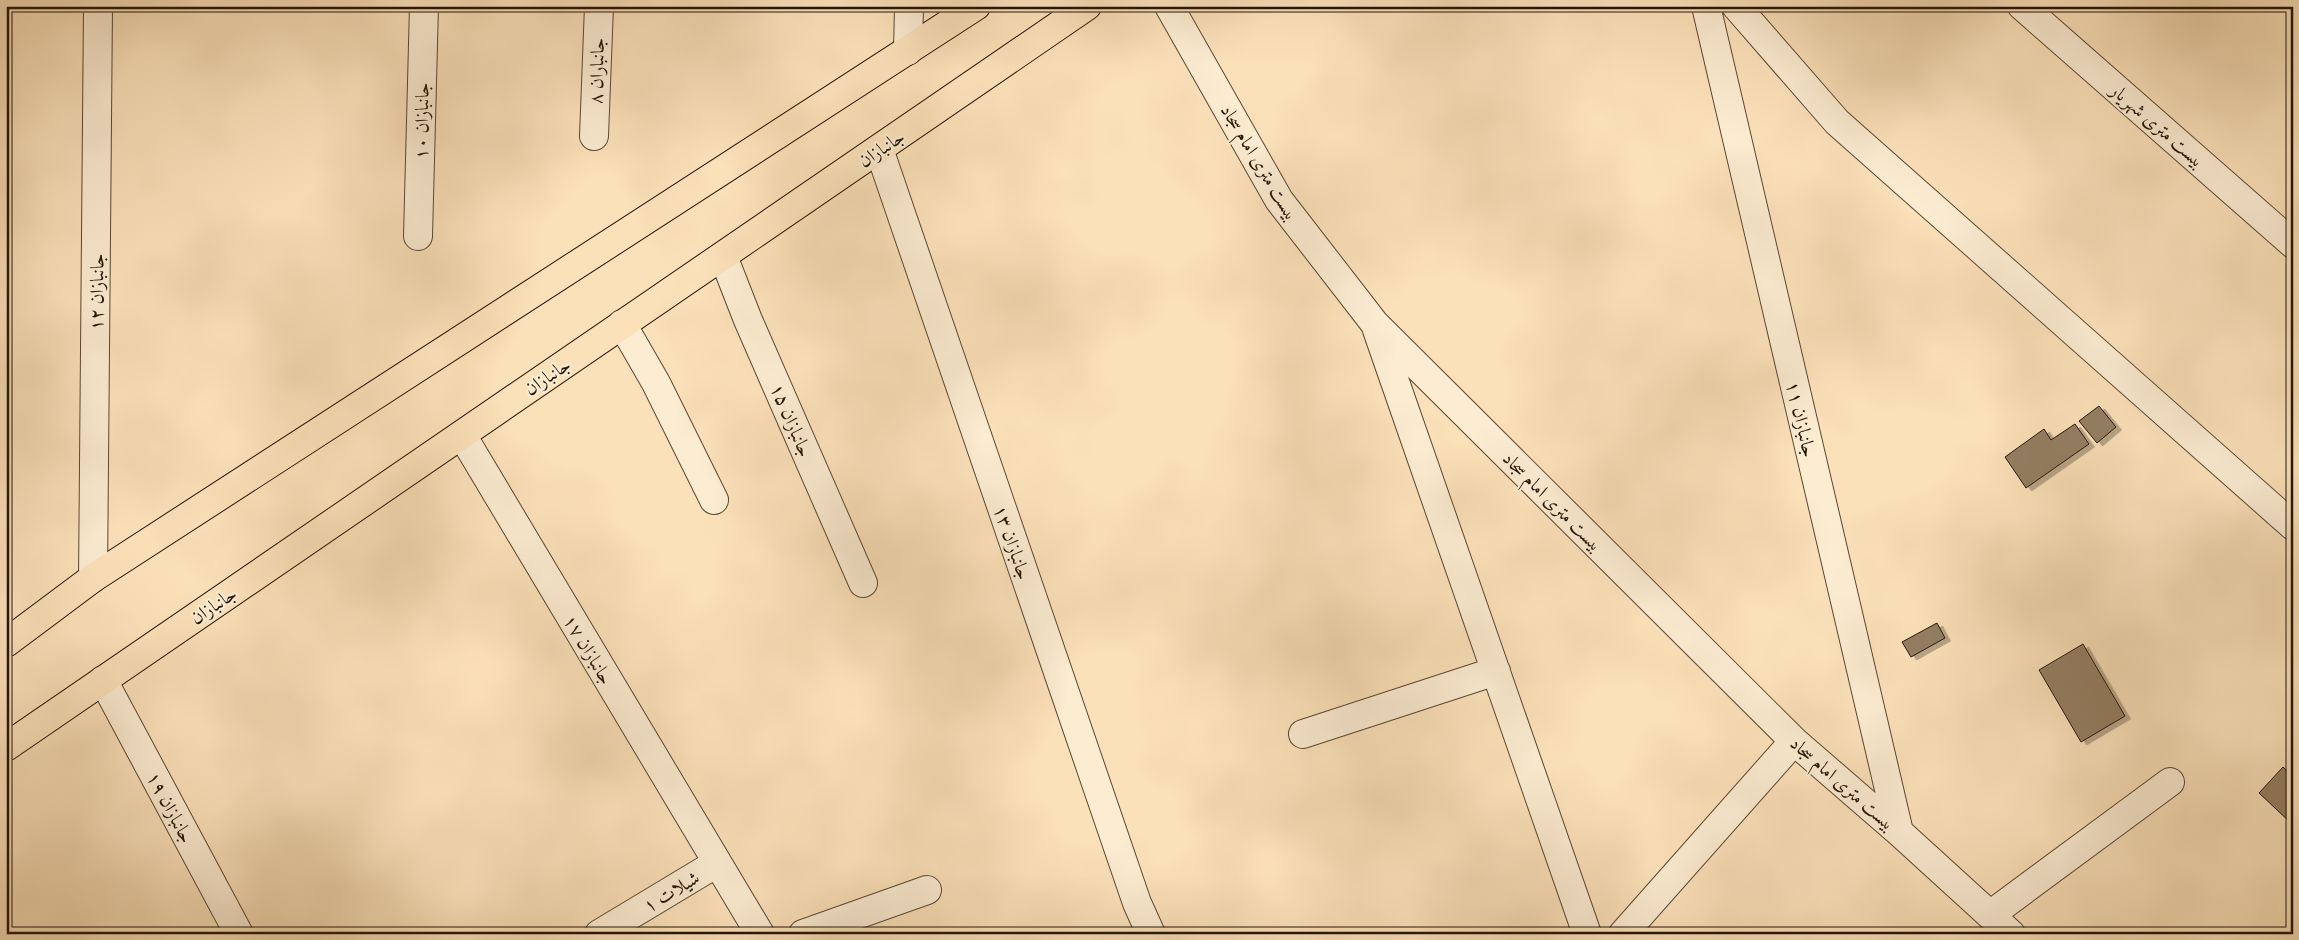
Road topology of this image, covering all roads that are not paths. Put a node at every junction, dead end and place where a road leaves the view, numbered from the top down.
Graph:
1 (98, 6) edge
2 (424, 6) edge
3 (598, 6) edge
4 (909, 6) edge
5 (976, 6) edge
6 (1087, 6) edge
7 (1169, 6) edge
8 (1706, 6) edge
9 (1736, 6) edge
10 (2022, 6) edge
11 (908, 51) junction
12 (594, 136) dead end
13 (878, 149) junction
14 (418, 236) dead end
15 (2293, 244) edge
16 (724, 256) junction
17 (622, 324) junction
18 (1375, 324) junction
19 (462, 435) junction
20 (714, 500) dead end
21 (2293, 526) edge
22 (93, 578) junction
23 (863, 584) dead end
24 (6, 643) edge
25 (1496, 671) junction
26 (103, 680) junction
27 (1303, 734) dead end
28 (1794, 741) junction
29 (6, 747) edge
30 (2170, 782) dead end
31 (1899, 832) junction
32 (717, 863) junction
33 (927, 890) dead end
34 (1990, 915) junction
35 (239, 934) edge
36 (599, 934) edge
37 (760, 934) edge
38 (803, 934) edge
39 (1151, 934) edge
40 (1587, 934) edge
41 (1624, 934) edge
42 (2010, 934) edge

1 - 22 street, جانبازان ۱۲
2 - 14 street, جانبازان ۱۰
3 - 12 street, جانباران ۸
4 - 11 street
5 - 11 main road
6 - 13 main road, جانبازان
7 - 18 street, بیست متری امام سجاد
8 - 31 street, جانبازان ۱۱
9 - 21 street
10 - 15 street, بیست متری شهریار
11 - 22 main road
13 - 16 main road, جانبازان
13 - 39 street, جانبازان ۱۳
16 - 17 main road, جانبازان
16 - 23 street, جانبازان ۱۵
17 - 19 main road, جانبازان
17 - 20 street
18 - 25 street
18 - 28 street, بیست متری امام سجاد
19 - 26 main road, جانبازان
19 - 32 street, جانبازان ۱۷
22 - 24 main road
25 - 27 street
25 - 40 street
26 - 29 main road, جانبازان
26 - 35 street, جانبازان ۱۹
28 - 31 street, بیست متری امام سجاد
28 - 41 street
30 - 34 street
31 - 34 street, بیست متری امام سجاد
32 - 36 street, شیلات ۱
32 - 37 street, جانبازان ۱۷
33 - 38 street
34 - 42 street, بیست متری امام سجاد

